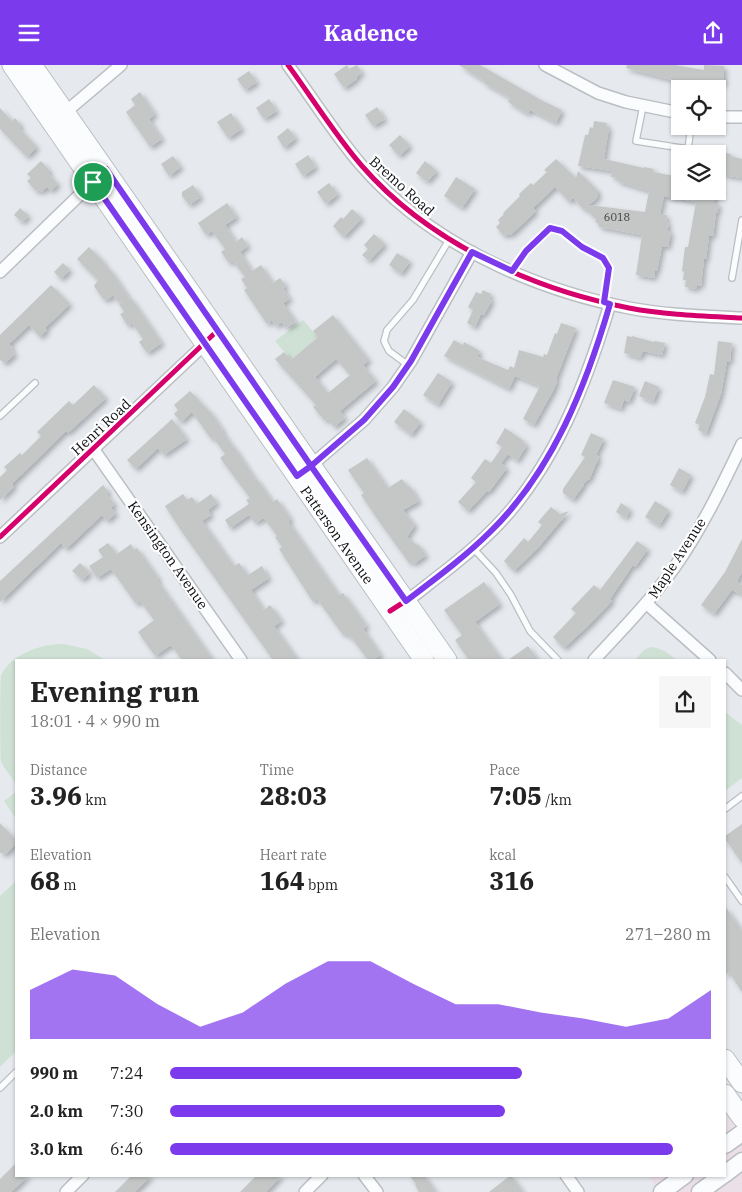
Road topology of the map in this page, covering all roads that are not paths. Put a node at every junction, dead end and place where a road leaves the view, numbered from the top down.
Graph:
1 (12, 65) edge
2 (32, 65) edge
3 (120, 65) edge
4 (288, 65) edge
5 (545, 65) edge
6 (642, 106) junction
7 (671, 111) edge
8 (59, 117) junction
9 (726, 117) edge
10 (742, 117) edge
11 (690, 135) edge
12 (100, 176) junction
13 (742, 220) edge
14 (449, 240) junction
15 (472, 252) junction
16 (512, 271) junction
17 (0, 272) edge
18 (732, 278) dead end
19 (607, 303) junction
20 (742, 317) edge
21 (211, 337) junction
22 (408, 365) junction
23 (35, 383) dead end
24 (0, 416) edge
25 (742, 444) edge
26 (94, 450) junction
27 (738, 463) edge
28 (304, 471) junction
29 (0, 537) edge
30 (473, 548) junction
31 (647, 604) junction
32 (398, 606) junction
33 (240, 659) edge
34 (424, 659) edge
35 (446, 659) edge
36 (557, 659) edge
37 (595, 659) edge
38 (709, 659) edge
39 (726, 674) edge
40 (742, 690) edge
41 (742, 797) edge
42 (726, 808) edge
43 (726, 878) edge
44 (742, 901) edge
45 (726, 1060) edge
46 (15, 1073) edge
47 (742, 1083) edge
48 (0, 1088) edge
49 (726, 1095) edge
50 (742, 1118) edge
51 (742, 1133) edge
52 (726, 1144) edge
53 (742, 1161) edge
54 (726, 1174) edge
55 (81, 1177) edge
56 (320, 1177) edge
57 (366, 1177) edge
58 (567, 1177) edge
59 (678, 1177) edge
60 (66, 1192) edge
61 (305, 1192) edge
62 (377, 1192) edge
63 (578, 1192) edge
64 (662, 1192) edge

1 - 8 main road, Patterson Avenue
2 - 8 main road, Patterson Avenue
3 - 8 street
4 - 14 street, Bremo Road
5 - 6 street
6 - 7 street
6 - 11 lane
8 - 12 main road, Patterson Avenue
9 - 10 street
12 - 17 street
12 - 21 main road, Patterson Avenue
13 - 18 lane
14 - 15 street, Bremo Road
14 - 22 lane
15 - 16 street, Bremo Road
15 - 22 street
16 - 19 street, Bremo Road
16 - 19 lane
19 - 20 street, Bremo Road
19 - 30 street
21 - 26 street, Henri Road
21 - 28 main road, Patterson Avenue
22 - 28 street
23 - 24 lane
25 - 27 street, Maple Avenue
26 - 29 street, Henri Road
26 - 33 street, Kensington Avenue
27 - 31 street, Maple Avenue
28 - 32 main road, Patterson Avenue
30 - 32 street
30 - 36 lane
31 - 37 street, Maple Avenue
31 - 38 street
32 - 34 main road, Patterson Avenue
32 - 35 main road, Patterson Avenue
39 - 40 street
41 - 42 lane
43 - 44 lane
45 - 47 main road
46 - 48 lane
49 - 50 main road
51 - 52 main road
53 - 54 main road
55 - 60 street
56 - 61 street
57 - 62 street
58 - 63 street
59 - 64 main road

